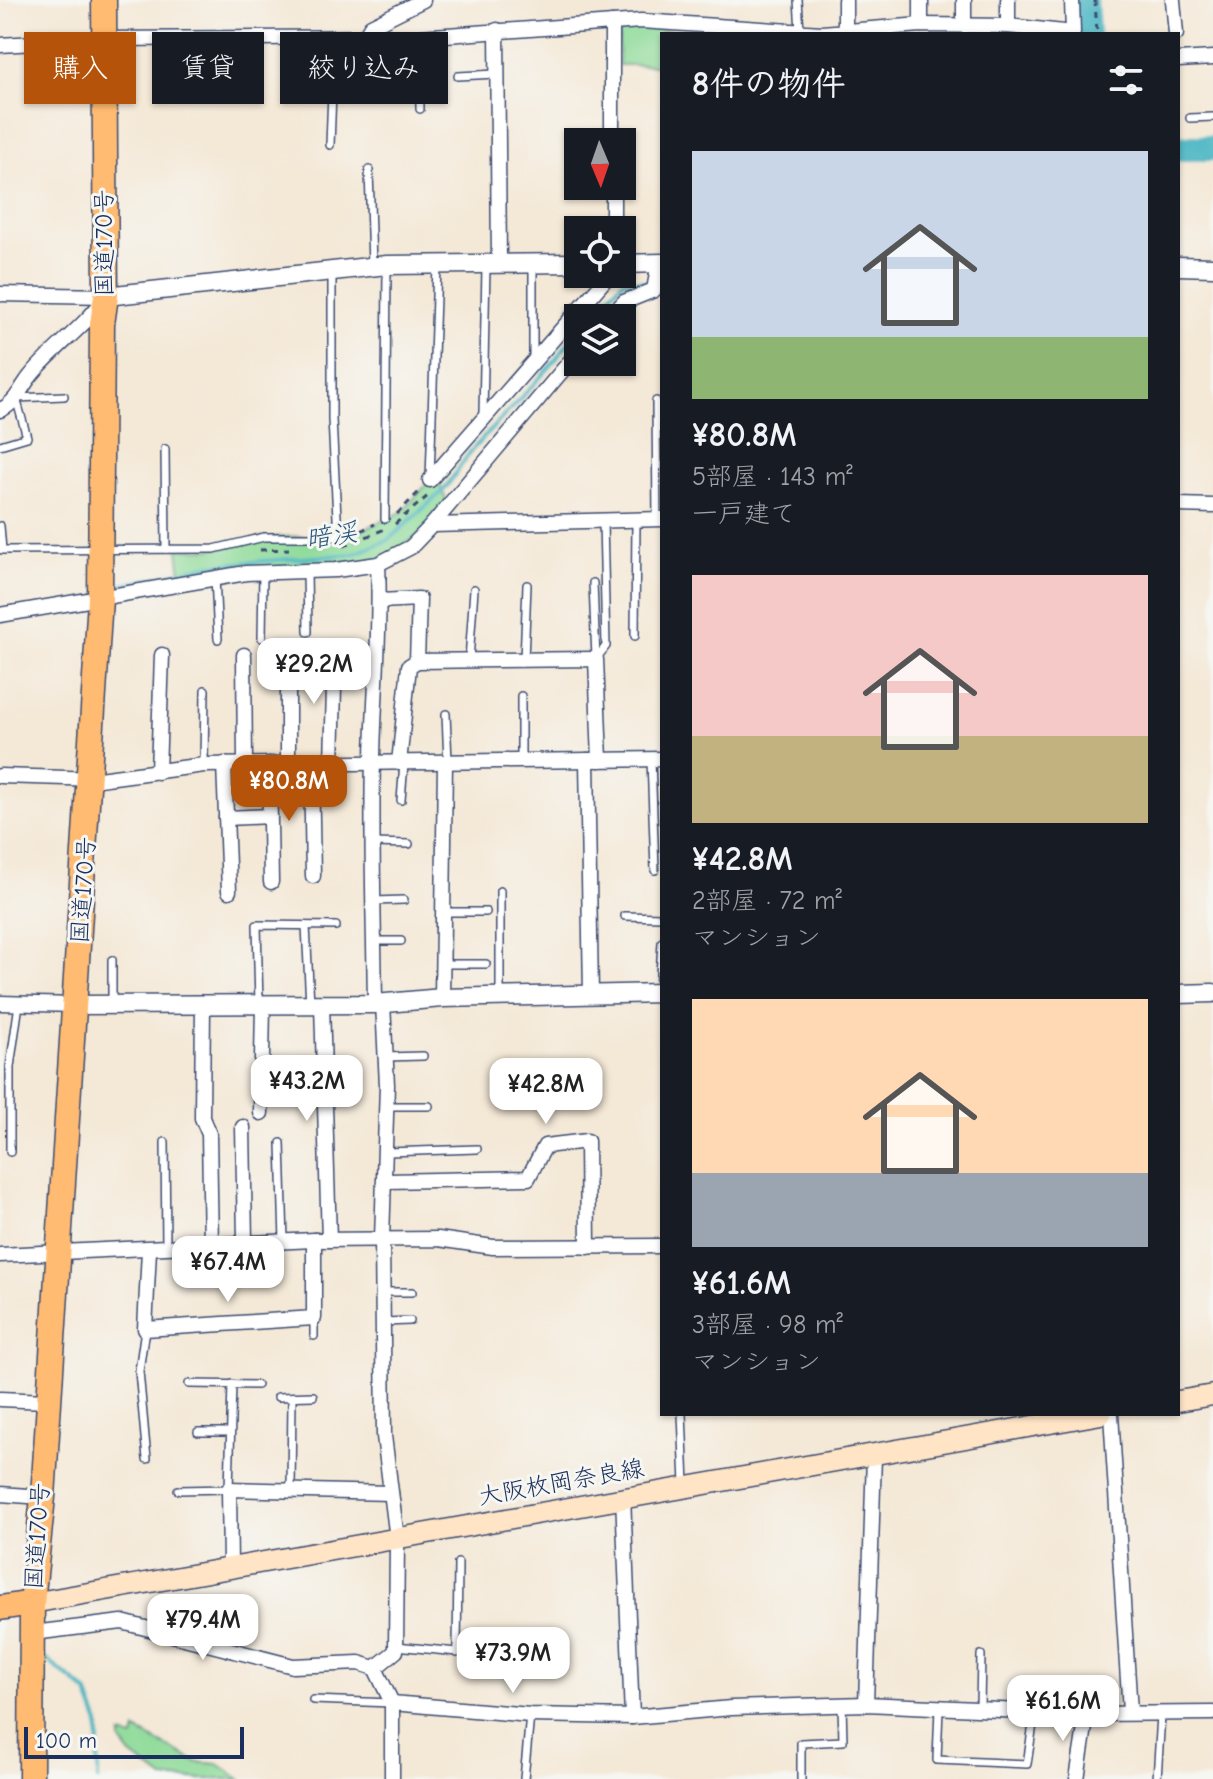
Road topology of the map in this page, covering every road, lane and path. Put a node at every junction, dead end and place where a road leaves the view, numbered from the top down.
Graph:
1 (104, 0) edge
2 (423, 0) edge
3 (798, 0) edge
4 (845, 0) edge
5 (921, 0) edge
6 (964, 0) edge
7 (1008, 0) edge
8 (1072, 0) edge
9 (1095, 0) edge
10 (1173, 0) edge
11 (612, 23) junction
12 (964, 26) junction
13 (1008, 26) junction
14 (929, 28) edge
15 (497, 30) junction
16 (845, 30) junction
17 (800, 31) junction
18 (105, 32) edge
19 (367, 32) edge
20 (1064, 32) edge
21 (1073, 32) edge
22 (1097, 32) edge
23 (1176, 32) edge
24 (448, 34) edge
25 (136, 39) edge
26 (280, 39) edge
27 (24, 44) edge
28 (0, 45) edge
29 (1213, 58) edge
30 (1180, 60) edge
31 (498, 74) junction
32 (458, 76) dead end
33 (105, 104) edge
34 (332, 104) edge
35 (420, 104) edge
36 (420, 109) dead end
37 (1213, 117) edge
38 (1190, 118) dead end
39 (612, 128) edge
40 (330, 145) dead end
41 (369, 170) dead end
42 (493, 263) junction
43 (533, 263) junction
44 (564, 263) edge
45 (660, 263) edge
46 (437, 264) junction
47 (636, 264) edge
48 (380, 266) junction
49 (1180, 266) edge
50 (1213, 267) edge
51 (332, 271) junction
52 (598, 288) edge
53 (0, 294) edge
54 (106, 296) junction
55 (622, 304) edge
56 (534, 365) junction
57 (564, 369) edge
58 (64, 396) dead end
59 (16, 398) junction
60 (656, 401) dead end
61 (0, 410) edge
62 (483, 421) junction
63 (0, 445) edge
64 (165, 449) dead end
65 (430, 480) junction
66 (1180, 505) edge
67 (1213, 506) edge
68 (402, 512) dead end
69 (385, 519) dead end
70 (660, 519) edge
71 (403, 520) junction
72 (636, 521) junction
73 (603, 522) junction
74 (432, 525) junction
75 (0, 526) edge
76 (338, 548) dead end
77 (101, 549) junction
78 (166, 549) junction
79 (294, 549) dead end
80 (252, 552) dead end
81 (378, 564) junction
82 (307, 571) junction
83 (263, 572) junction
84 (215, 577) junction
85 (593, 583) dead end
86 (527, 585) dead end
87 (474, 589) dead end
88 (100, 593) junction
89 (380, 601) junction
90 (0, 615) edge
91 (308, 632) dead end
92 (635, 636) dead end
93 (262, 638) dead end
94 (218, 639) dead end
95 (335, 649) dead end
96 (162, 655) dead end
97 (244, 655) dead end
98 (288, 655) dead end
99 (596, 659) junction
100 (469, 660) junction
101 (524, 660) junction
102 (417, 661) junction
103 (205, 690) dead end
104 (521, 696) dead end
105 (446, 714) dead end
106 (657, 759) edge
107 (594, 760) junction
108 (521, 761) junction
109 (446, 762) junction
110 (402, 763) junction
111 (224, 764) junction
112 (245, 764) junction
113 (269, 764) junction
114 (288, 764) junction
115 (311, 764) junction
116 (332, 764) junction
117 (373, 764) junction
118 (204, 765) junction
119 (158, 772) junction
120 (0, 776) edge
121 (90, 779) junction
122 (401, 800) dead end
123 (270, 816) junction
124 (226, 818) junction
125 (373, 843) junction
126 (409, 844) dead end
127 (655, 870) dead end
128 (313, 876) dead end
129 (271, 882) dead end
130 (229, 891) dead end
131 (500, 891) dead end
132 (404, 900) dead end
133 (374, 901) junction
134 (443, 912) junction
135 (486, 912) dead end
136 (625, 916) dead end
137 (660, 917) edge
138 (306, 926) junction
139 (336, 926) dead end
140 (374, 941) junction
141 (401, 941) dead end
142 (112, 960) dead end
143 (443, 964) junction
144 (486, 964) dead end
145 (660, 993) edge
146 (1213, 993) edge
147 (591, 994) junction
148 (1180, 994) edge
149 (500, 996) junction
150 (442, 998) junction
151 (0, 1003) edge
152 (19, 1004) junction
153 (203, 1004) junction
154 (316, 1004) junction
155 (379, 1004) junction
156 (75, 1005) junction
157 (112, 1005) junction
158 (261, 1005) junction
159 (423, 1056) dead end
160 (385, 1057) junction
161 (387, 1106) junction
162 (429, 1106) dead end
163 (261, 1113) dead end
164 (243, 1127) dead end
165 (165, 1142) dead end
166 (281, 1143) dead end
167 (477, 1149) dead end
168 (10, 1152) dead end
169 (387, 1152) junction
170 (387, 1181) junction
171 (382, 1239) junction
172 (322, 1240) junction
173 (284, 1241) junction
174 (245, 1242) junction
175 (211, 1246) junction
176 (660, 1246) edge
177 (588, 1247) junction
178 (166, 1249) junction
179 (149, 1250) junction
180 (0, 1255) edge
181 (56, 1255) junction
182 (383, 1292) junction
183 (412, 1292) dead end
184 (314, 1318) junction
185 (410, 1321) dead end
186 (383, 1322) junction
187 (145, 1329) junction
188 (314, 1336) dead end
189 (189, 1384) dead end
190 (232, 1384) junction
191 (257, 1385) dead end
192 (1213, 1395) edge
193 (313, 1396) dead end
194 (278, 1397) dead end
195 (292, 1397) junction
196 (0, 1399) edge
197 (47, 1401) junction
198 (1180, 1401) edge
199 (682, 1416) edge
200 (1090, 1416) edge
201 (1111, 1416) edge
202 (198, 1432) dead end
203 (230, 1432) junction
204 (874, 1456) junction
205 (147, 1459) dead end
206 (685, 1486) junction
207 (229, 1489) junction
208 (178, 1490) dead end
209 (291, 1490) junction
210 (391, 1493) junction
211 (0, 1494) edge
212 (623, 1496) junction
213 (43, 1497) junction
214 (397, 1539) junction
215 (458, 1563) dead end
216 (230, 1566) junction
217 (32, 1603) junction
218 (0, 1608) edge
219 (33, 1633) junction
220 (396, 1646) junction
221 (457, 1653) junction
222 (981, 1655) dead end
223 (498, 1656) dead end
224 (375, 1668) junction
225 (313, 1700) dead end
226 (392, 1703) junction
227 (866, 1704) junction
228 (842, 1705) junction
229 (940, 1706) junction
230 (980, 1707) junction
231 (1035, 1709) junction
232 (1130, 1712) junction
233 (1161, 1712) junction
234 (1213, 1713) edge
235 (1087, 1714) junction
236 (530, 1715) junction
237 (632, 1717) junction
238 (31, 1779) edge
239 (392, 1779) edge
240 (524, 1779) edge
241 (801, 1779) edge
242 (1077, 1779) edge
243 (1157, 1779) edge

1 - 18 highway, 国道170号
2 - 19 street
3 - 17 lane
4 - 16 street
5 - 14 street
6 - 12 street
7 - 13 street
8 - 21 street
9 - 22 path
10 - 23 street
11 - 15 street
11 - 17 street
11 - 39 street
12 - 13 street
12 - 14 street
13 - 20 street
14 - 16 street
15 - 24 street
15 - 31 street
16 - 17 street
25 - 26 street
27 - 28 street
29 - 30 street
31 - 32 lane
31 - 42 street
33 - 54 highway, 国道170号
34 - 40 lane
35 - 36 lane
37 - 38 lane
41 - 48 lane
42 - 43 street
42 - 46 street
42 - 62 lane
43 - 44 street
43 - 56 lane
45 - 47 street
45 - 55 street
46 - 48 street
46 - 65 lane
48 - 51 street
48 - 69 lane
49 - 50 street
51 - 54 street
51 - 78 lane
52 - 56 street
53 - 54 street
54 - 59 street
54 - 77 highway, 国道170号
56 - 62 street
57 - 74 street
58 - 59 lane
59 - 61 street
59 - 63 lane
60 - 70 lane
62 - 65 street
64 - 78 lane
65 - 71 path
66 - 67 street
68 - 71 path
70 - 72 street
71 - 76 path
72 - 73 street
72 - 92 lane
73 - 74 street
73 - 99 lane
74 - 81 street
75 - 77 lane
77 - 78 lane
77 - 88 highway, 国道170号
79 - 80 path
81 - 82 street
81 - 89 street
82 - 83 street
82 - 91 lane
83 - 84 street
83 - 93 lane
84 - 88 street
84 - 94 lane
85 - 99 lane
86 - 101 lane
87 - 100 lane
88 - 90 street
88 - 121 highway, 国道170号
89 - 102 street
89 - 117 street
95 - 116 street
96 - 119 street
97 - 112 street
98 - 114 street
99 - 101 street
99 - 107 street
100 - 101 street
100 - 102 street
102 - 110 street
103 - 118 lane
104 - 108 lane
105 - 109 lane
106 - 107 street
106 - 127 lane
107 - 108 street
107 - 147 street
108 - 109 street
109 - 110 street
109 - 134 street
110 - 117 street
110 - 122 lane
111 - 112 street
111 - 118 street
111 - 124 street
112 - 113 street
113 - 114 street
113 - 123 street
114 - 115 street
115 - 116 street
115 - 128 street
116 - 117 street
117 - 125 street
118 - 119 street
119 - 121 street
120 - 121 street
121 - 156 highway, 国道170号
123 - 124 street
123 - 129 street
124 - 130 street
125 - 126 lane
125 - 133 street
131 - 149 lane
132 - 133 lane
133 - 140 street
134 - 135 lane
134 - 143 street
136 - 137 lane
138 - 139 lane
138 - 154 lane
138 - 158 lane
140 - 141 lane
140 - 155 street
142 - 157 lane
143 - 144 lane
143 - 150 street
145 - 147 street
146 - 148 street
147 - 149 street
149 - 150 street
150 - 155 street
151 - 152 street
152 - 156 street
152 - 168 lane
153 - 157 street
153 - 158 street
153 - 175 street
154 - 155 street
154 - 158 street
154 - 172 street
155 - 160 street
156 - 157 street
156 - 181 highway, 国道170号
158 - 163 street
159 - 160 lane
160 - 161 street
161 - 162 lane
161 - 169 street
164 - 174 street
165 - 178 lane
166 - 173 lane
167 - 169 lane
169 - 170 street
170 - 171 street
170 - 177 street
171 - 172 street
171 - 177 street
171 - 182 street
172 - 173 street
172 - 184 street
173 - 174 street
174 - 175 street
175 - 178 street
176 - 177 street
178 - 179 street
179 - 181 street
179 - 187 street
180 - 181 street
181 - 197 highway, 国道170号
182 - 183 lane
182 - 186 street
184 - 187 street
184 - 188 lane
185 - 186 lane
186 - 210 street
187 - 205 lane
189 - 190 lane
190 - 191 lane
190 - 203 lane
192 - 198 main road
193 - 195 lane
194 - 195 lane
195 - 209 lane
196 - 197 street
197 - 213 highway, 国道170号
199 - 206 lane
200 - 204 main road, 大阪枚岡奈良線
201 - 232 street
202 - 203 lane
203 - 207 lane
204 - 206 main road, 大阪枚岡奈良線
204 - 227 street
206 - 212 main road, 大阪枚岡奈良線
207 - 208 lane
207 - 209 street
207 - 216 street
209 - 210 street
210 - 214 street
211 - 213 street
212 - 214 main road, 大阪枚岡奈良線
212 - 237 street
213 - 217 highway, 国道170号
214 - 216 main road, 大阪枚岡奈良線
214 - 220 street
215 - 221 lane
216 - 217 main road, 大阪枚岡奈良線
217 - 218 highway
217 - 219 highway, 国道170号
219 - 224 street
219 - 238 highway, 国道170号
220 - 221 lane
220 - 224 street
221 - 223 lane
222 - 230 lane
224 - 226 street
225 - 226 lane
226 - 236 street
226 - 239 street
227 - 228 street
227 - 229 street
228 - 237 street
228 - 241 lane
229 - 230 street
229 - 231 lane
230 - 231 street
231 - 235 street
232 - 233 street
232 - 235 street
233 - 234 street
233 - 243 lane
235 - 242 street
236 - 237 street
236 - 240 lane

